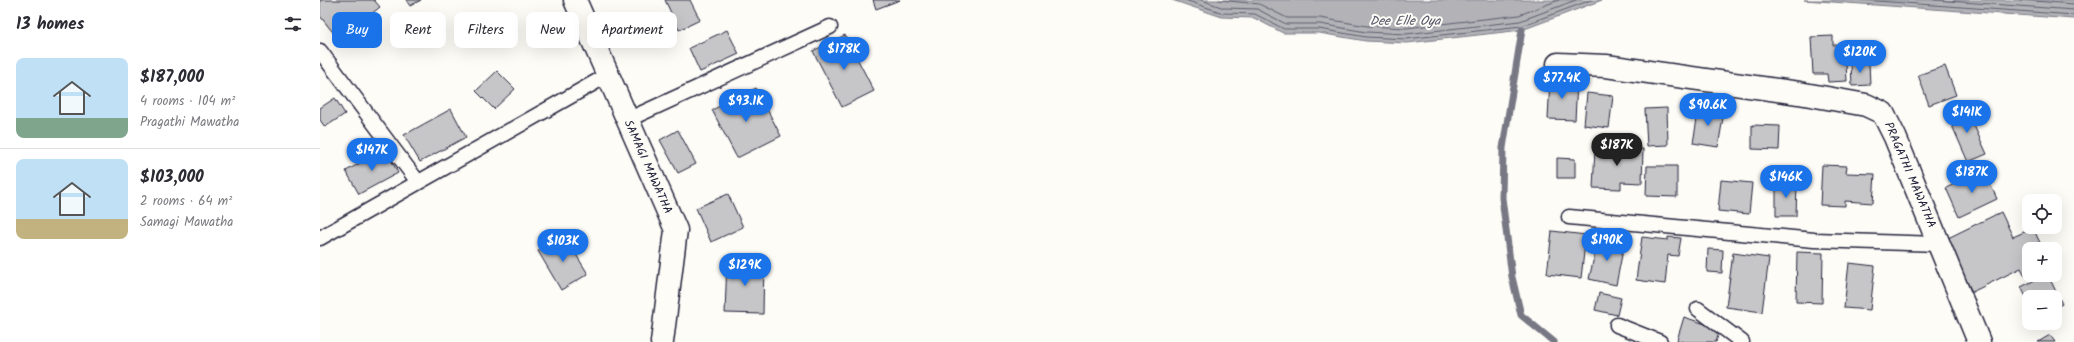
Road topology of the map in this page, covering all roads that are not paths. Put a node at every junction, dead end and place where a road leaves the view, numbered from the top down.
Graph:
1 (575, 0) edge
2 (830, 27) dead end
3 (320, 51) edge
4 (1558, 64) dead end
5 (608, 75) junction
6 (628, 120) junction
7 (418, 182) junction
8 (1569, 217) dead end
9 (320, 238) edge
10 (1939, 244) junction
11 (1698, 309) dead end
12 (1617, 325) dead end
13 (662, 342) edge
14 (1660, 342) edge
15 (1742, 342) edge
16 (1979, 342) edge

1 - 5 street, SAMAGI MAWATHA
2 - 6 lane
3 - 7 lane
4 - 10 street, PRAGATHI MAWATHA
5 - 6 street, SAMAGI MAWATHA
5 - 7 lane
6 - 13 street, SAMAGI MAWATHA
7 - 9 lane
8 - 10 lane
10 - 16 street, PRAGATHI MAWATHA
11 - 15 lane
12 - 14 lane

